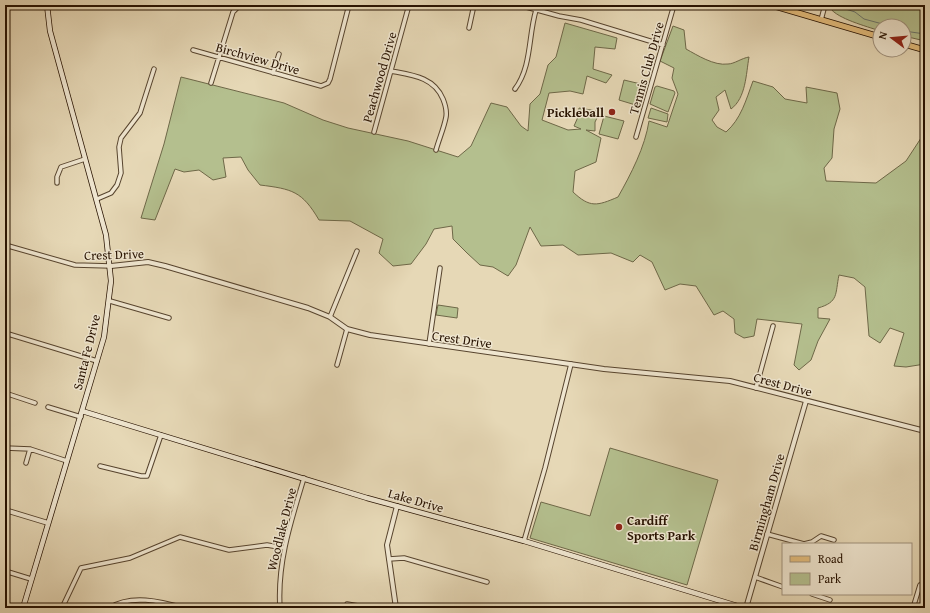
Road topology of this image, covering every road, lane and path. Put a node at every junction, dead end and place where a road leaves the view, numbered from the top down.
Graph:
1 (47, 5) edge
2 (349, 5) edge
3 (409, 5) edge
4 (474, 5) edge
5 (519, 5) edge
6 (674, 5) edge
7 (771, 5) edge
8 (825, 5) edge
9 (238, 6) edge
10 (536, 10) junction
11 (820, 20) junction
12 (469, 28) dead end
13 (872, 35) edge
14 (663, 45) junction
15 (912, 46) edge
16 (193, 50) dead end
17 (925, 50) edge
18 (278, 54) dead end
19 (219, 57) junction
20 (154, 69) dead end
21 (391, 71) junction
22 (273, 73) junction
23 (211, 84) dead end
24 (515, 89) dead end
25 (374, 132) dead end
26 (636, 137) dead end
27 (436, 150) dead end
28 (85, 159) junction
29 (57, 184) dead end
30 (97, 199) junction
31 (5, 244) edge
32 (357, 251) dead end
33 (111, 266) junction
34 (440, 268) dead end
35 (110, 301) junction
36 (330, 317) junction
37 (169, 318) dead end
38 (773, 326) dead end
39 (347, 329) junction
40 (5, 333) edge
41 (429, 344) junction
42 (97, 361) junction
43 (571, 364) junction
44 (337, 365) dead end
45 (756, 388) junction
46 (5, 393) edge
47 (806, 401) junction
48 (35, 402) dead end
49 (48, 407) dead end
50 (82, 411) junction
51 (81, 417) junction
52 (925, 431) edge
53 (161, 434) junction
54 (5, 448) edge
55 (30, 449) junction
56 (67, 460) junction
57 (26, 464) dead end
58 (100, 466) dead end
59 (304, 478) junction
60 (397, 506) junction
61 (5, 510) edge
62 (48, 523) junction
63 (767, 534) junction
64 (834, 540) dead end
65 (524, 542) junction
66 (800, 543) edge
67 (808, 543) edge
68 (284, 548) junction
69 (388, 558) junction
70 (5, 571) edge
71 (755, 577) junction
72 (32, 579) junction
73 (488, 582) dead end
74 (920, 585) dead end
75 (782, 587) edge
76 (815, 595) edge
77 (830, 600) dead end
78 (347, 604) dead end
79 (23, 608) edge
80 (62, 608) edge
81 (109, 608) edge
82 (184, 608) edge
83 (280, 608) edge
84 (370, 608) edge
85 (396, 608) edge
86 (745, 608) edge
87 (913, 608) edge

1 - 28 main road, Santa Fe Drive
2 - 22 street, Birchview Drive
3 - 21 street, Peachwood Drive
4 - 12 street
5 - 10 street
6 - 14 street, Tennis Club Drive
7 - 11 main road
8 - 11 street
9 - 19 street
10 - 14 street
10 - 24 street
11 - 13 main road
14 - 26 street, Tennis Club Drive
15 - 17 main road
16 - 19 street, Birchview Drive
18 - 22 street
19 - 22 street, Birchview Drive
19 - 23 street
20 - 30 street
21 - 25 street, Peachwood Drive
21 - 27 street
28 - 29 street
28 - 30 main road, Santa Fe Drive
30 - 33 main road, Santa Fe Drive
31 - 33 street, Crest Drive
32 - 36 street
33 - 35 main road, Santa Fe Drive
33 - 36 street, Crest Drive
34 - 41 street
35 - 37 street
35 - 42 main road, Santa Fe Drive
36 - 39 street, Crest Drive
38 - 45 street
39 - 41 street, Crest Drive
39 - 44 street
40 - 42 street
41 - 43 street, Crest Drive
42 - 50 main road, Santa Fe Drive
43 - 45 street, Crest Drive
43 - 65 street
45 - 47 street, Crest Drive
46 - 48 street
47 - 52 street, Crest Drive
47 - 63 street, Birmingham Drive
49 - 51 street
50 - 51 main road, Santa Fe Drive
50 - 53 main road, Lake Drive
51 - 56 main road, Santa Fe Drive
53 - 58 street
53 - 59 main road, Lake Drive
54 - 55 street
55 - 56 street
55 - 57 street
56 - 62 main road, Santa Fe Drive
59 - 60 main road, Lake Drive
59 - 68 street, Woodlake Drive
60 - 65 main road, Lake Drive
60 - 69 street
61 - 62 street
62 - 72 main road, Santa Fe Drive
63 - 66 street
63 - 71 street, Birmingham Drive
64 - 67 street
65 - 86 main road, Lake Drive
68 - 80 street
68 - 83 street, Woodlake Drive
69 - 73 street
69 - 85 street
70 - 72 street
71 - 75 street
71 - 86 street, Birmingham Drive
72 - 79 main road, Santa Fe Drive
74 - 87 street
76 - 77 street
78 - 84 street
81 - 82 street

